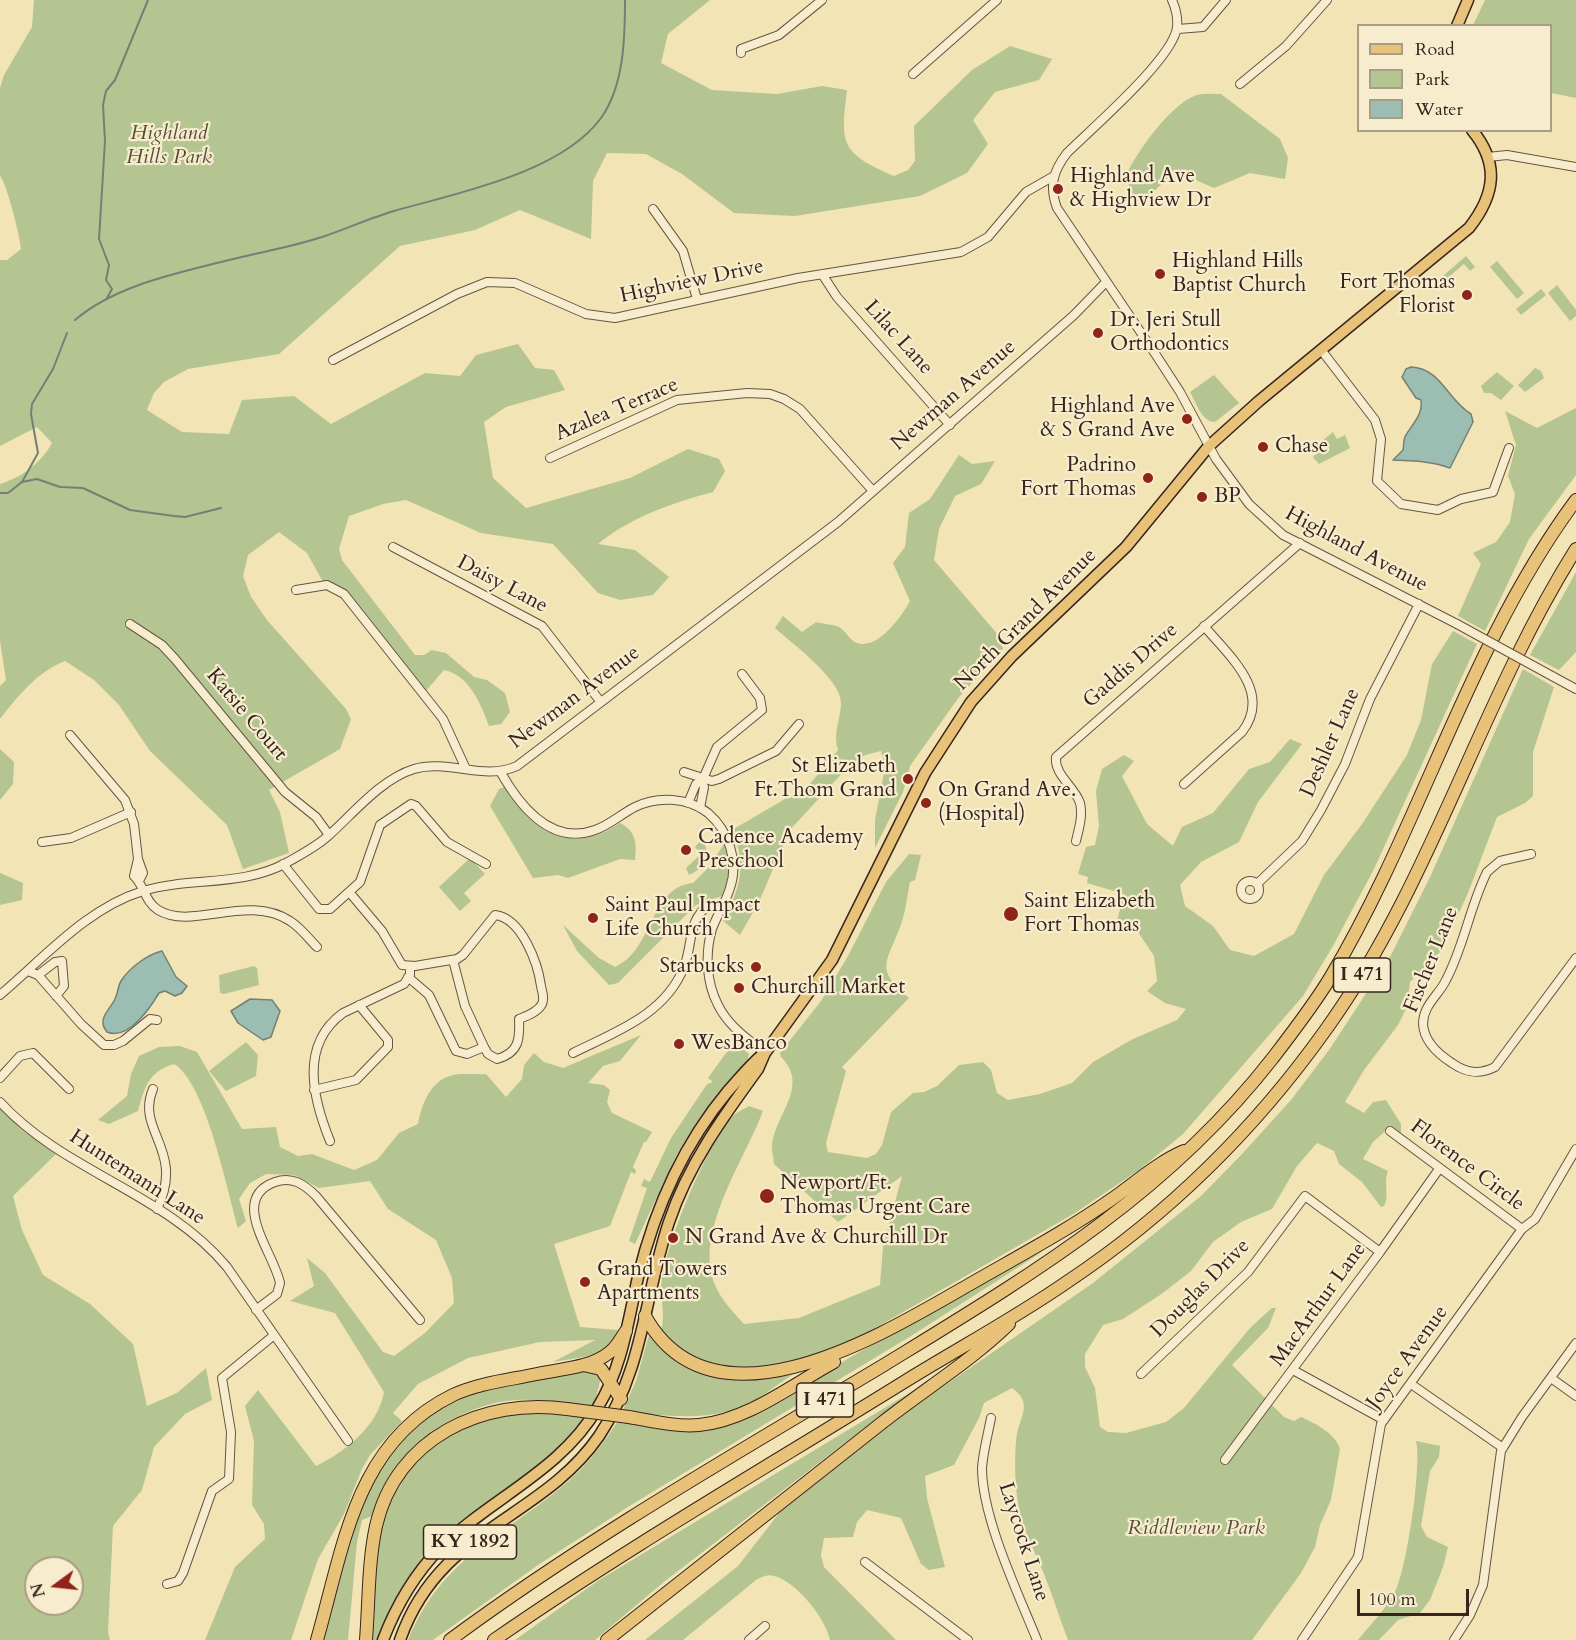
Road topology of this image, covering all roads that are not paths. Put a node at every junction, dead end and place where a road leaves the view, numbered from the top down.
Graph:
1 (822, 0) edge
2 (997, 0) edge
3 (1172, 0) edge
4 (1226, 0) edge
5 (1468, 0) edge
6 (1321, 2) edge
7 (1458, 24) edge
8 (1178, 28) junction
9 (741, 53) dead end
10 (913, 74) dead end
11 (1240, 84) dead end
12 (1473, 132) edge
13 (1488, 157) junction
14 (1576, 167) edge
15 (1054, 176) junction
16 (653, 208) dead end
17 (822, 274) junction
18 (1106, 282) junction
19 (697, 298) junction
20 (1322, 351) junction
21 (333, 360) dead end
22 (950, 424) junction
23 (1209, 446) junction
24 (1509, 448) dead end
25 (550, 458) dead end
26 (873, 491) junction
27 (1576, 500) edge
28 (1299, 543) junction
29 (393, 547) dead end
30 (1576, 549) edge
31 (296, 590) dead end
32 (1419, 604) junction
33 (130, 624) dead end
34 (1204, 627) junction
35 (742, 674) dead end
36 (1576, 689) edge
37 (600, 700) junction
38 (799, 724) dead end
39 (70, 735) dead end
40 (466, 769) junction
41 (500, 771) junction
42 (684, 772) dead end
43 (702, 779) junction
44 (1184, 784) dead end
45 (688, 803) junction
46 (700, 808) junction
47 (130, 813) junction
48 (329, 835) junction
49 (1076, 841) dead end
50 (42, 842) dead end
51 (1531, 854) dead end
52 (283, 864) junction
53 (486, 864) dead end
54 (1257, 884) dead end
55 (143, 891) junction
56 (350, 893) junction
57 (723, 904) junction
58 (317, 947) dead end
59 (1576, 958) edge
60 (453, 960) junction
61 (410, 966) junction
62 (28, 971) junction
63 (38, 975) junction
64 (408, 978) junction
65 (0, 995) edge
66 (56, 996) junction
67 (359, 1005) junction
68 (157, 1020) dead end
69 (484, 1047) junction
70 (573, 1053) dead end
71 (765, 1053) junction
72 (0, 1078) edge
73 (69, 1089) dead end
74 (153, 1089) dead end
75 (314, 1090) junction
76 (0, 1102) edge
77 (1390, 1131) dead end
78 (330, 1142) dead end
79 (1191, 1148) junction
80 (1576, 1149) edge
81 (1439, 1169) junction
82 (157, 1209) junction
83 (1522, 1229) junction
84 (1380, 1252) junction
85 (1027, 1307) junction
86 (256, 1310) junction
87 (645, 1316) junction
88 (420, 1320) dead end
89 (626, 1330) junction
90 (273, 1335) junction
91 (875, 1335) junction
92 (1576, 1343) edge
93 (582, 1365) junction
94 (1293, 1370) junction
95 (1141, 1374) dead end
96 (1551, 1378) junction
97 (611, 1381) junction
98 (1411, 1384) junction
99 (1576, 1396) edge
100 (621, 1399) junction
101 (991, 1418) dead end
102 (1384, 1420) junction
103 (348, 1441) dead end
104 (1503, 1448) junction
105 (1225, 1460) dead end
106 (865, 1562) dead end
107 (167, 1584) dead end
108 (765, 1626) dead end
109 (317, 1640) edge
110 (366, 1640) edge
111 (383, 1640) edge
112 (400, 1640) edge
113 (450, 1640) edge
114 (494, 1640) edge
115 (607, 1640) edge
116 (749, 1640) edge
117 (968, 1640) edge
118 (1037, 1640) edge
119 (1302, 1640) edge
120 (1454, 1640) edge

1 - 9 street
2 - 10 street
3 - 8 street
4 - 8 street
5 - 7 main road
6 - 11 street
8 - 15 street
12 - 13 main road, KY 1892
13 - 14 street
13 - 20 main road, KY 1892
15 - 17 street, Highview Drive
15 - 18 street, Highland Avenue
16 - 19 street
17 - 19 street, Highview Drive
17 - 22 street, Lilac Lane
18 - 22 street, Newman Avenue
18 - 23 street, Highland Avenue
19 - 21 street, Highview Drive
20 - 23 main road, KY 1892
20 - 24 street
22 - 26 street, Newman Avenue
23 - 28 street, Highland Avenue
23 - 71 main road, North Grand Avenue / KY 1892
25 - 26 street, Azalea Terrace
26 - 37 street, Newman Avenue
27 - 79 highway, I 471
28 - 32 street, Highland Avenue
28 - 34 street, Gaddis Drive
29 - 37 street, Daisy Lane
30 - 85 highway, I 471
31 - 40 street
32 - 36 street, Highland Avenue, bridge
32 - 54 street, Deshler Lane
33 - 48 street, Katsie Court
34 - 44 street
34 - 49 street, Gaddis Drive
35 - 43 street
37 - 41 street, Newman Avenue
38 - 43 street
39 - 47 street
40 - 41 street, Newman Avenue
40 - 48 street, Newman Avenue
41 - 45 street
42 - 43 street
43 - 45 street
43 - 46 street
45 - 46 street
46 - 57 street
47 - 50 street
47 - 55 street
48 - 52 street, Newman Avenue
51 - 59 street, Fischer Lane
52 - 55 street, Newman Avenue
52 - 56 street
53 - 56 street
55 - 58 street
55 - 62 street, Newman Avenue
56 - 61 street
57 - 70 street
57 - 71 street
60 - 61 street
60 - 69 street
60 - 69 street
61 - 64 street
62 - 63 street
62 - 65 street, Newman Avenue
63 - 66 street
63 - 66 street
64 - 67 street
64 - 69 street
66 - 68 street
67 - 75 street
67 - 75 street
71 - 87 main road, North Grand Avenue / KY 1892
71 - 89 main road, North Grand Avenue / KY 1892
72 - 73 street
74 - 82 street
75 - 78 street
76 - 82 street, Huntemann Lane
77 - 81 street, Florence Circle
79 - 91 highway
79 - 113 highway, I 471
80 - 83 street, Joyce Avenue
81 - 83 street, Florence Circle
81 - 84 street, MacArthur Lane
82 - 86 street, Huntemann Lane
83 - 98 street, Joyce Avenue
84 - 94 street, MacArthur Lane
84 - 95 street, Douglas Drive
85 - 114 highway, I 471
85 - 115 highway
86 - 88 street
86 - 90 street, Huntemann Lane
87 - 91 highway
87 - 100 main road, North Grand Avenue / KY 1892
89 - 93 highway
89 - 97 main road, North Grand Avenue / KY 1892
90 - 103 street, Huntemann Lane
90 - 107 street
91 - 110 highway, bridge
92 - 96 street
93 - 97 highway
93 - 109 highway
94 - 102 street
94 - 105 street, MacArthur Lane
96 - 99 street
96 - 104 street
97 - 100 highway
97 - 111 main road, North Grand Avenue / KY 1892
98 - 102 street, Joyce Avenue
98 - 104 street
100 - 112 main road, North Grand Avenue / KY 1892
101 - 118 street, Laycock Lane
102 - 119 street, Joyce Avenue
104 - 120 street
106 - 117 street
108 - 116 street

